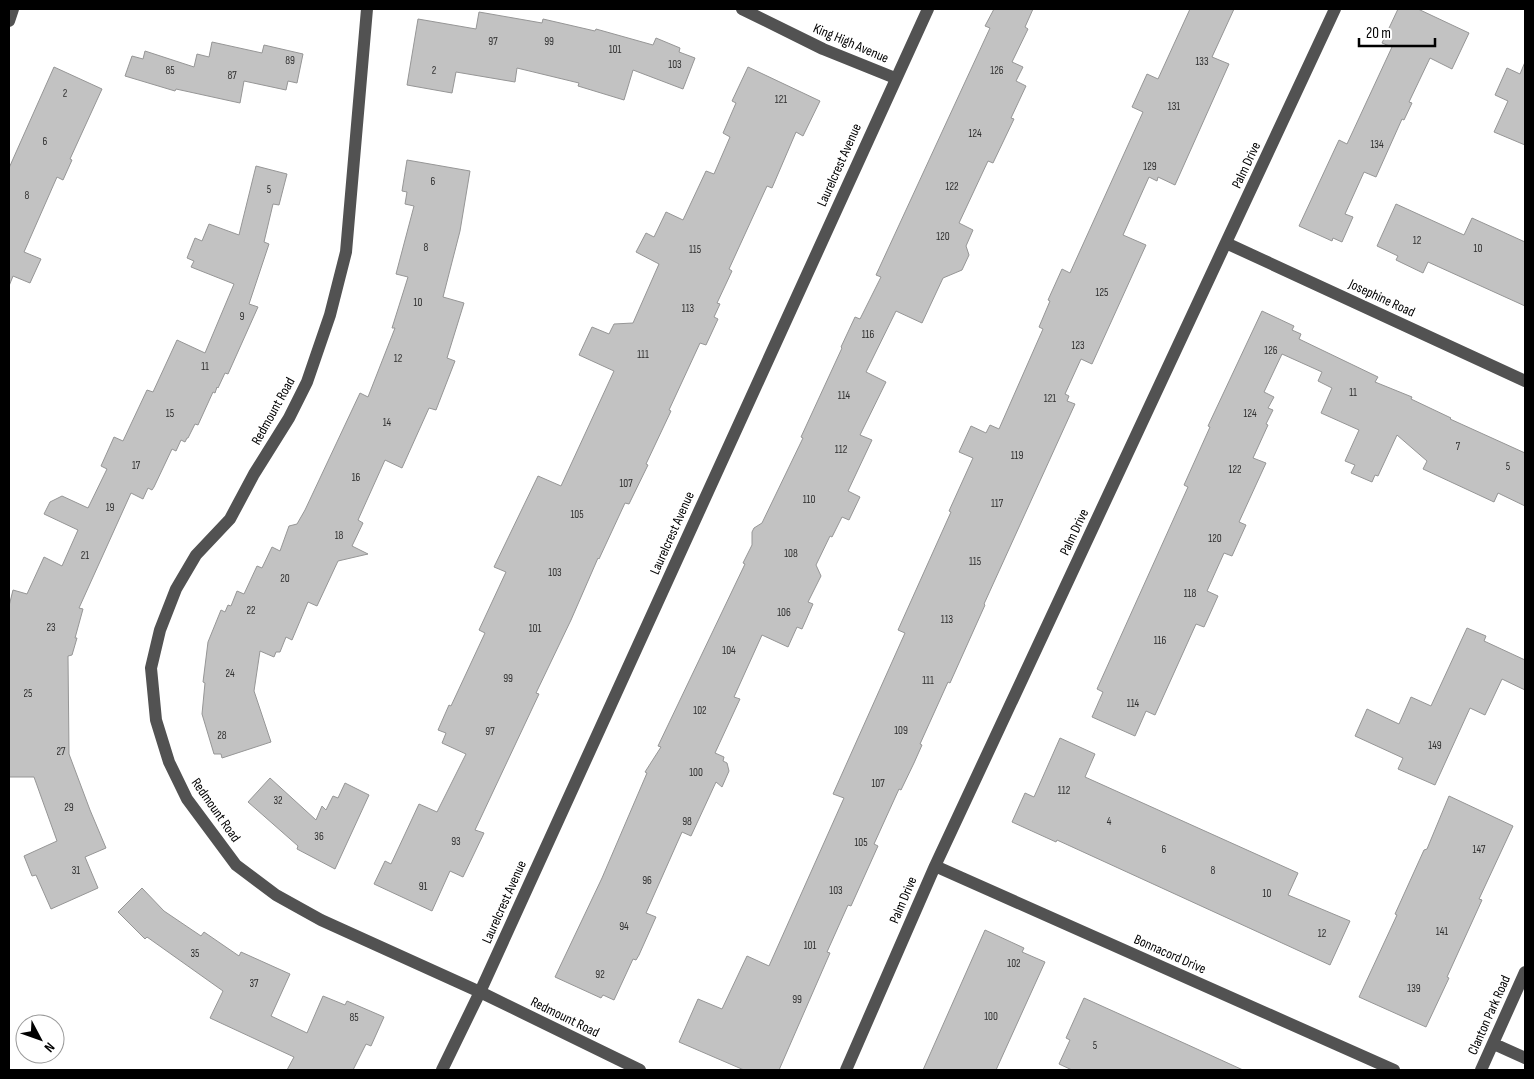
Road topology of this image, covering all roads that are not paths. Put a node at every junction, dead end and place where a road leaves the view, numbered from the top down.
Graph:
1 (13, 9) edge
2 (367, 9) edge
3 (742, 9) edge
4 (928, 9) edge
5 (1335, 9) edge
6 (9, 21) edge
7 (895, 78) junction
8 (1226, 243) junction
9 (1525, 381) edge
10 (935, 866) junction
11 (1525, 972) edge
12 (480, 992) junction
13 (1494, 1044) junction
14 (1525, 1058) edge
15 (442, 1070) edge
16 (640, 1070) edge
17 (846, 1070) edge
18 (1394, 1070) edge
19 (1481, 1070) edge

1 - 6 street
2 - 12 street, Redmount Road
3 - 7 street, King High Avenue
4 - 7 street, Laurelcrest Avenue
5 - 8 street, Palm Drive
7 - 12 street, Laurelcrest Avenue
8 - 9 street, Josephine Road
8 - 10 street, Palm Drive
10 - 17 street, Palm Drive
10 - 18 street, Bonnacord Drive
11 - 13 street, Clanton Park Road
12 - 15 street, Laurelcrest Avenue
12 - 16 street, Redmount Road
13 - 14 street
13 - 19 street, Clanton Park Road

